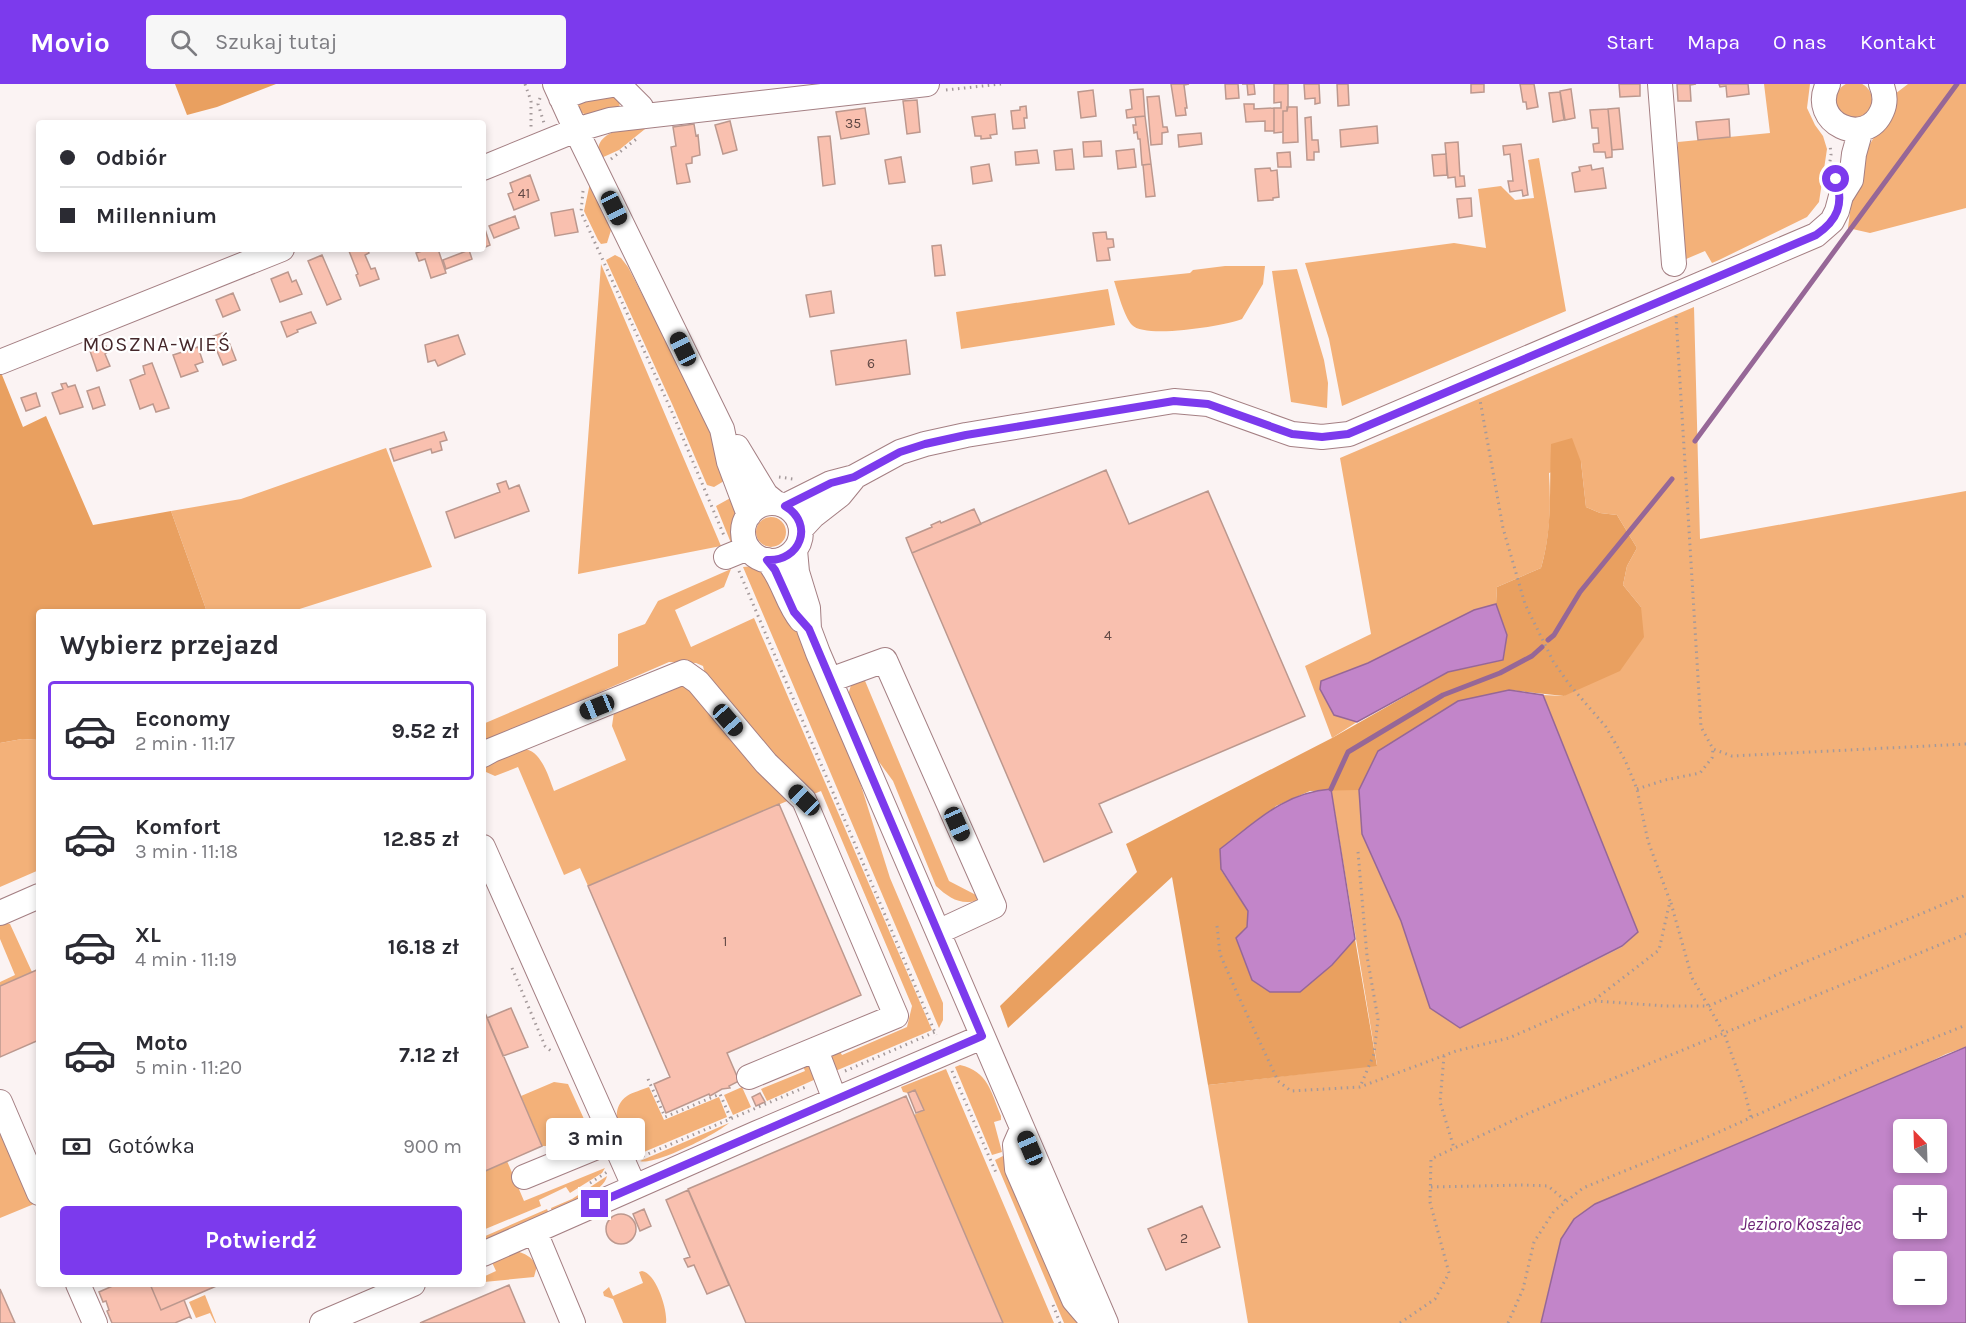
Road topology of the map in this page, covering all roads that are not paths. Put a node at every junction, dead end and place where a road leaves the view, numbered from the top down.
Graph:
1 (927, 84) edge
2 (1660, 84) edge
3 (1828, 84) edge
4 (1886, 88) edge
5 (553, 91) edge
6 (643, 116) junction
7 (1861, 129) junction
8 (576, 130) junction
9 (1833, 132) junction
10 (486, 167) edge
11 (1834, 191) junction
12 (275, 252) edge
13 (1674, 264) dead end
14 (0, 362) edge
15 (722, 429) junction
16 (854, 477) junction
17 (780, 505) junction
18 (749, 515) junction
19 (798, 539) junction
20 (743, 555) junction
21 (809, 629) junction
22 (830, 681) junction
23 (486, 753) edge
24 (486, 854) edge
25 (36, 897) edge
26 (0, 913) edge
27 (938, 932) junction
28 (982, 1036) junction
29 (816, 1050) junction
30 (749, 1077) dead end
31 (835, 1100) junction
32 (0, 1102) edge
33 (614, 1140) junction
34 (524, 1177) dead end
35 (36, 1186) edge
36 (634, 1186) junction
37 (535, 1232) junction
38 (486, 1253) edge
39 (79, 1287) edge
40 (406, 1287) edge
41 (1105, 1322) edge
42 (95, 1323) edge
43 (322, 1323) edge
44 (573, 1323) edge

1 - 6 street
2 - 13 street
3 - 9 street
4 - 7 street
5 - 6 street
5 - 8 street
6 - 8 street
7 - 9 street
7 - 11 street
8 - 10 street
8 - 15 street
9 - 11 street
11 - 16 street
12 - 14 street
15 - 17 street
15 - 18 street
16 - 17 street
16 - 19 street
17 - 18 street
17 - 19 street
18 - 20 street
19 - 20 street
19 - 21 street
20 - 21 street
21 - 22 street
22 - 27 street
22 - 27 street
23 - 29 street
24 - 33 street
25 - 26 street
27 - 28 street
28 - 31 street
28 - 41 street
29 - 30 street
29 - 31 street
31 - 36 street
32 - 35 street
33 - 34 street
33 - 36 street
36 - 37 street
37 - 38 street
37 - 44 street
39 - 42 street
40 - 43 street

